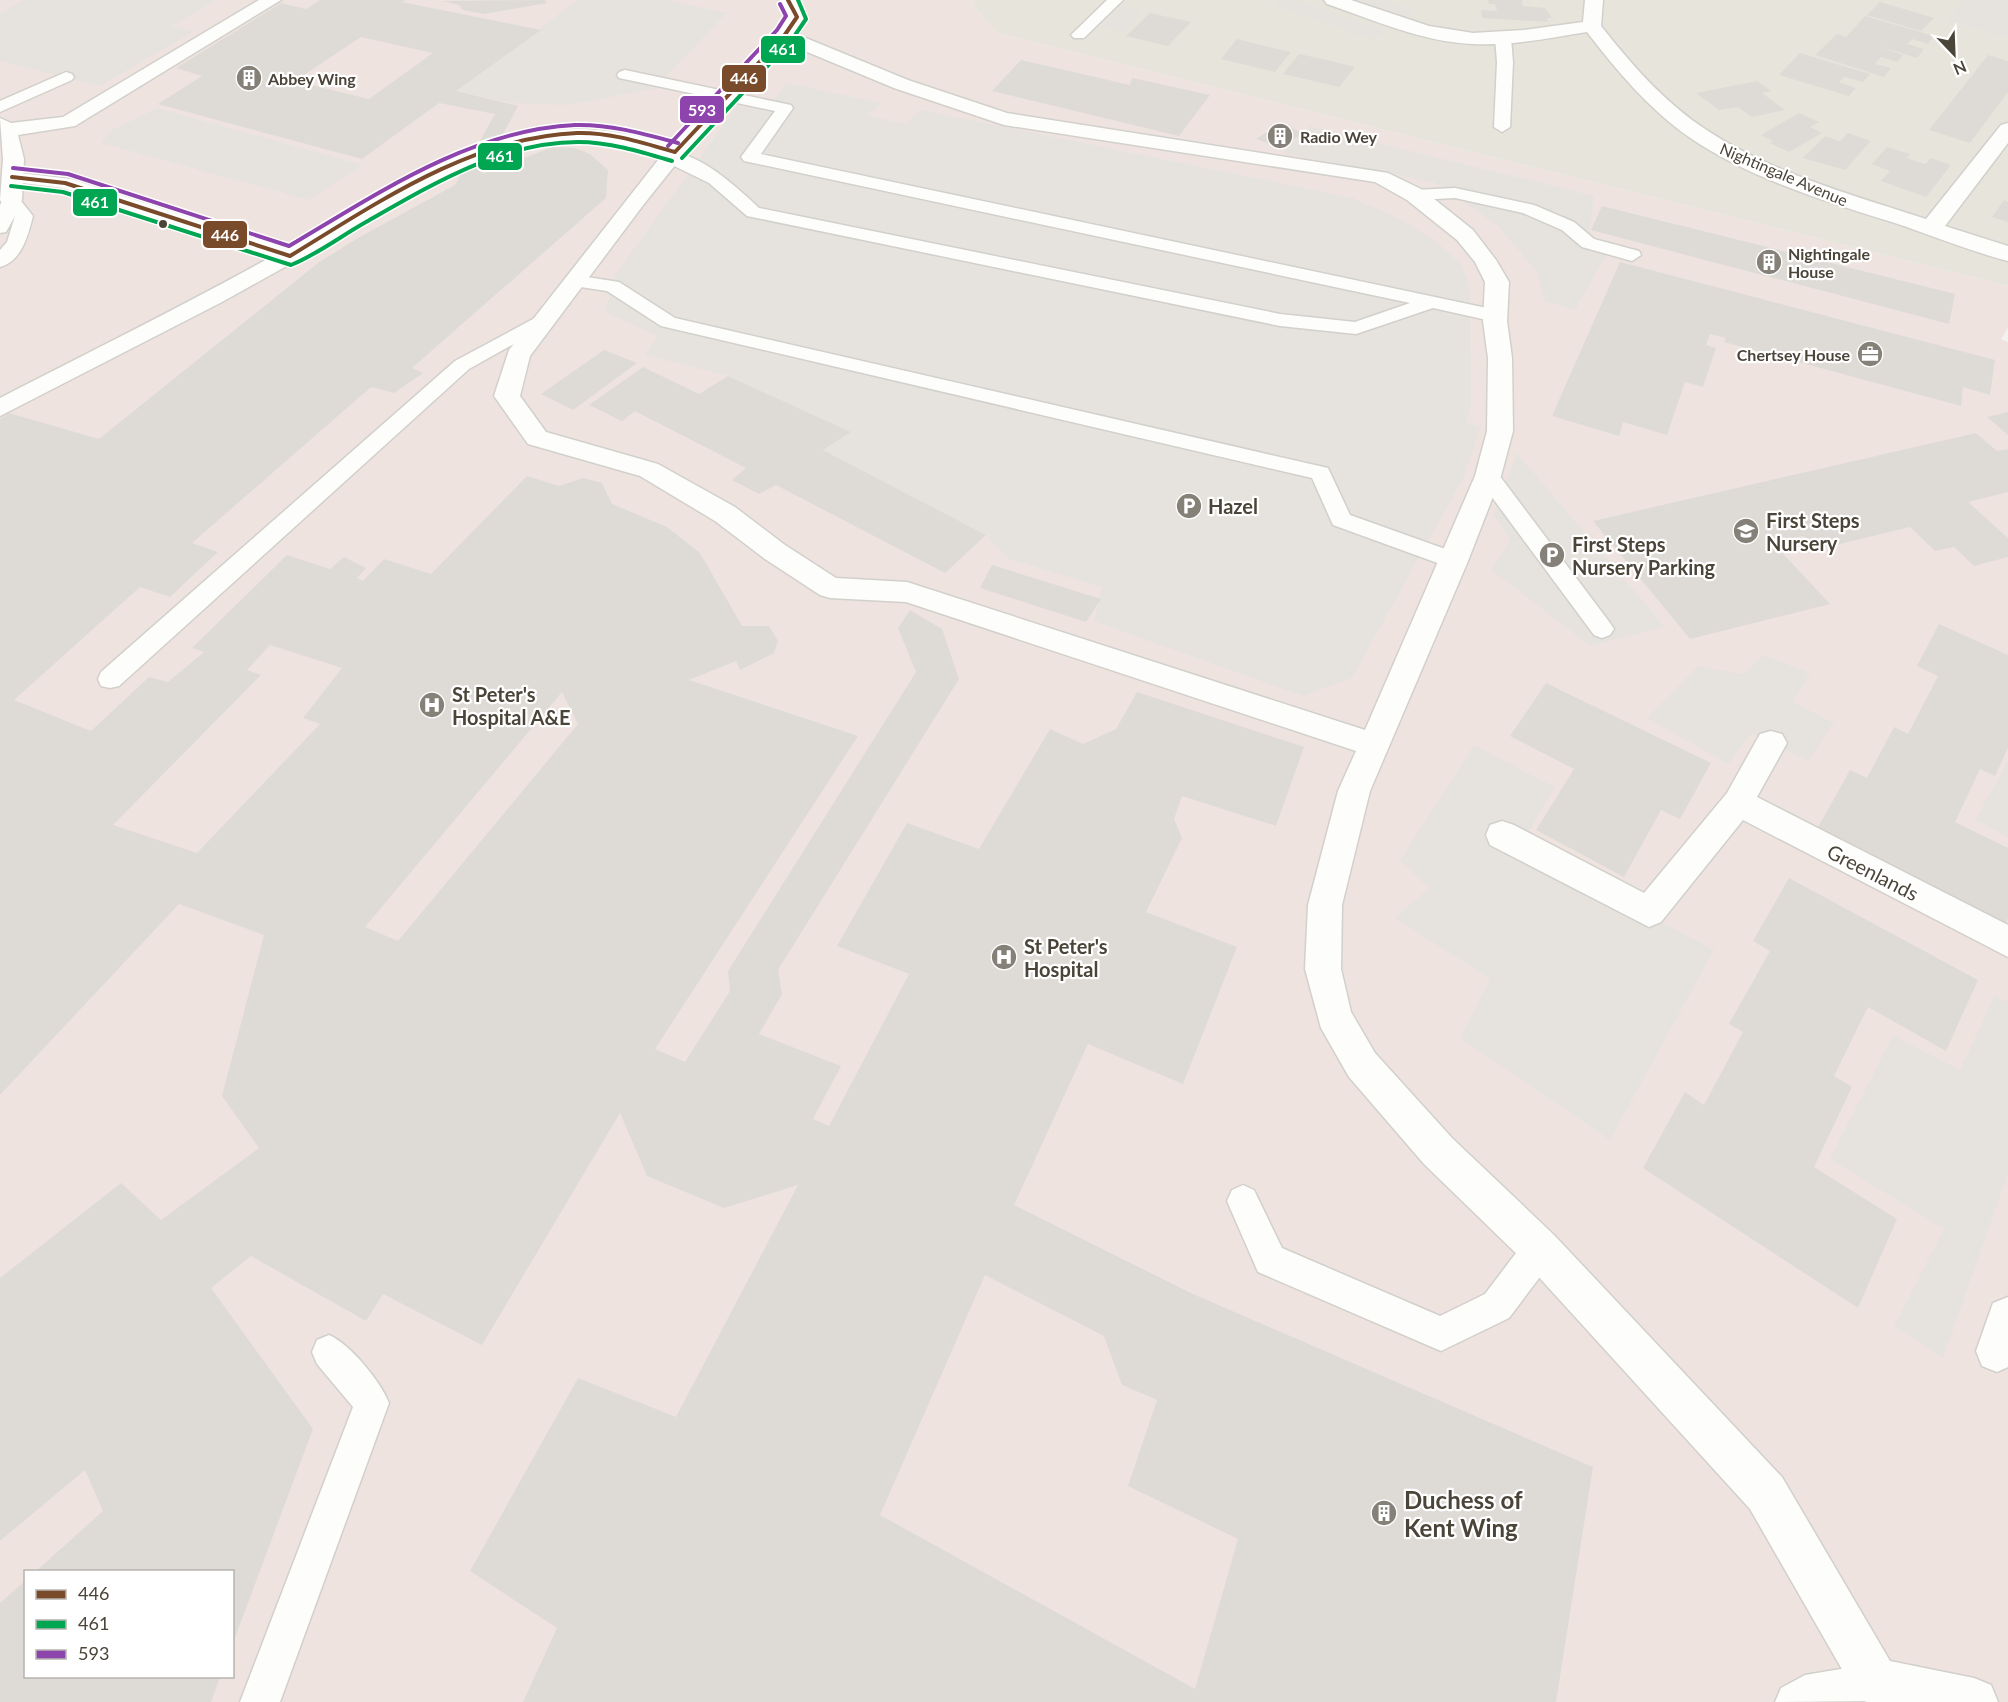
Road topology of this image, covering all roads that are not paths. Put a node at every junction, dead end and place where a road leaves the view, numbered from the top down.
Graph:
1 (272, 0) edge
2 (788, 0) edge
3 (1116, 0) edge
4 (1333, 0) edge
5 (1594, 0) edge
6 (1592, 26) junction
7 (1079, 35) dead end
8 (785, 36) junction
9 (1503, 38) junction
10 (625, 75) dead end
11 (66, 77) dead end
12 (726, 95) junction
13 (0, 107) edge
14 (4, 127) edge
15 (1502, 127) dead end
16 (2008, 129) edge
17 (672, 154) junction
18 (12, 177) junction
19 (1415, 195) junction
20 (4, 206) edge
21 (1931, 227) junction
22 (0, 228) edge
23 (2008, 254) edge
24 (1632, 255) dead end
25 (290, 256) junction
26 (0, 261) edge
27 (574, 281) junction
28 (1430, 303) junction
29 (1496, 316) junction
30 (546, 318) junction
31 (0, 408) edge
32 (1488, 476) junction
33 (1454, 561) junction
34 (1602, 629) dead end
35 (110, 679) dead end
36 (1771, 743) dead end
37 (1374, 745) junction
38 (1738, 802) junction
39 (1502, 836) dead end
40 (2008, 942) edge
41 (1243, 1202) dead end
42 (1540, 1249) junction
43 (329, 1352) dead end
44 (1876, 1682) junction
45 (260, 1702) edge
46 (1795, 1702) edge
47 (1974, 1702) edge

1 - 14 street
2 - 8 street
3 - 7 lane
4 - 9 street
5 - 6 street
6 - 9 street
6 - 21 street, Nightingale Avenue
8 - 12 street
8 - 19 street
9 - 15 lane
10 - 12 lane
11 - 13 lane
12 - 17 street
12 - 28 lane
14 - 18 street
16 - 21 street
17 - 25 street
17 - 27 street
17 - 28 lane
18 - 20 street
18 - 25 lane
19 - 24 lane
19 - 29 street
20 - 22 lane
20 - 26 lane
21 - 23 street, Nightingale Avenue
25 - 31 street
27 - 30 street
27 - 33 lane
28 - 29 lane
29 - 32 street
30 - 35 lane
30 - 37 street
32 - 33 street
32 - 34 lane
33 - 37 street
36 - 38 street
37 - 42 street
38 - 39 street
38 - 40 street, Greenlands
41 - 42 lane
42 - 44 street
43 - 45 lane
44 - 46 lane
44 - 47 street

